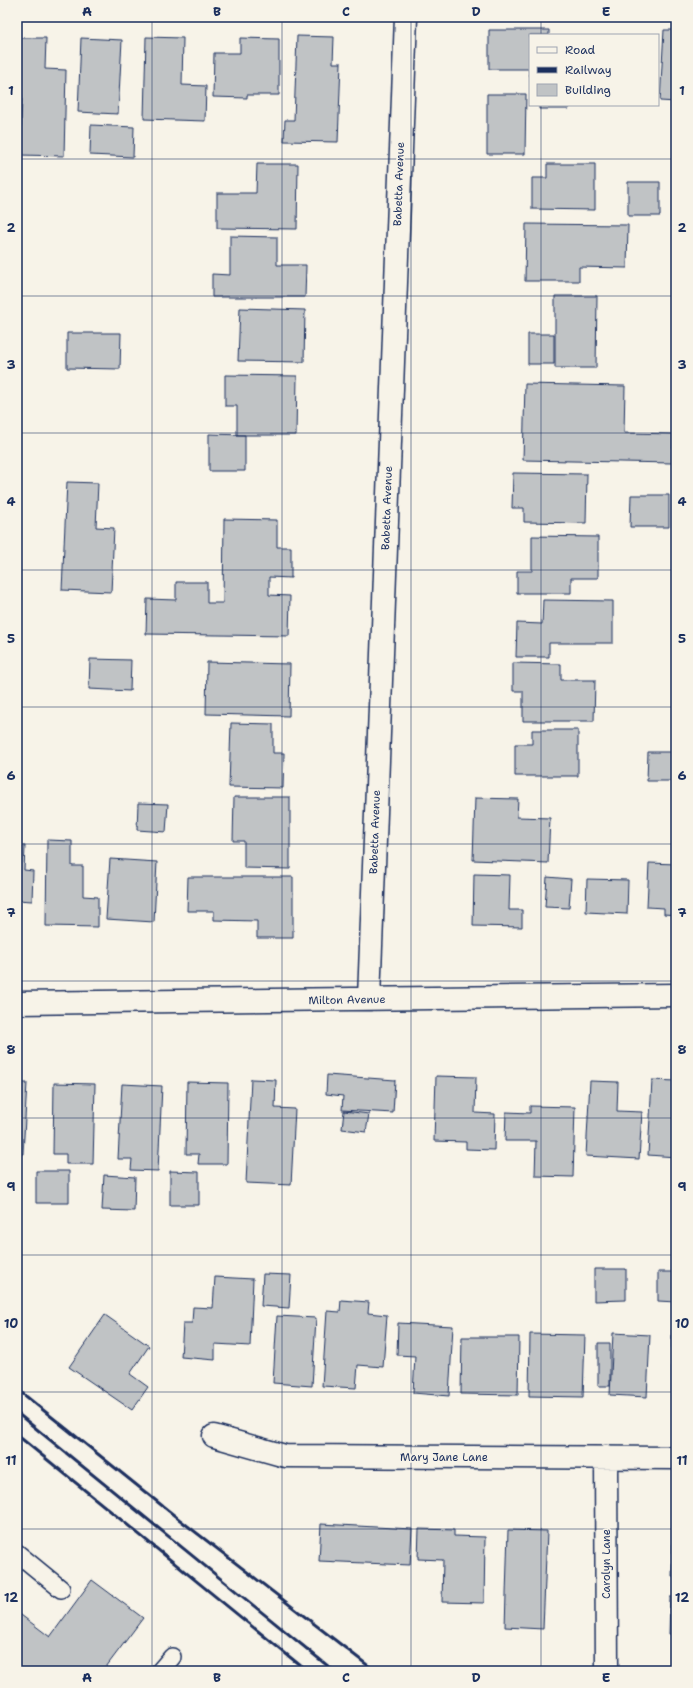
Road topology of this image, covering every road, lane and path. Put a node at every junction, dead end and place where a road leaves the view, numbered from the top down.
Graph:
1 (406, 17) edge
2 (676, 995) edge
3 (369, 999) junction
4 (17, 1003) edge
5 (214, 1436) dead end
6 (606, 1457) junction
7 (676, 1458) edge
8 (17, 1553) edge
9 (61, 1589) dead end
10 (172, 1656) dead end
11 (160, 1671) edge
12 (607, 1671) edge

1 - 3 street, Babetta Avenue
2 - 3 street, Milton Avenue
3 - 4 street, Milton Avenue
5 - 6 street, Mary Jane Lane
6 - 7 street, Mary Jane Lane
6 - 12 street, Carolyn Lane
8 - 9 lane
10 - 11 lane

